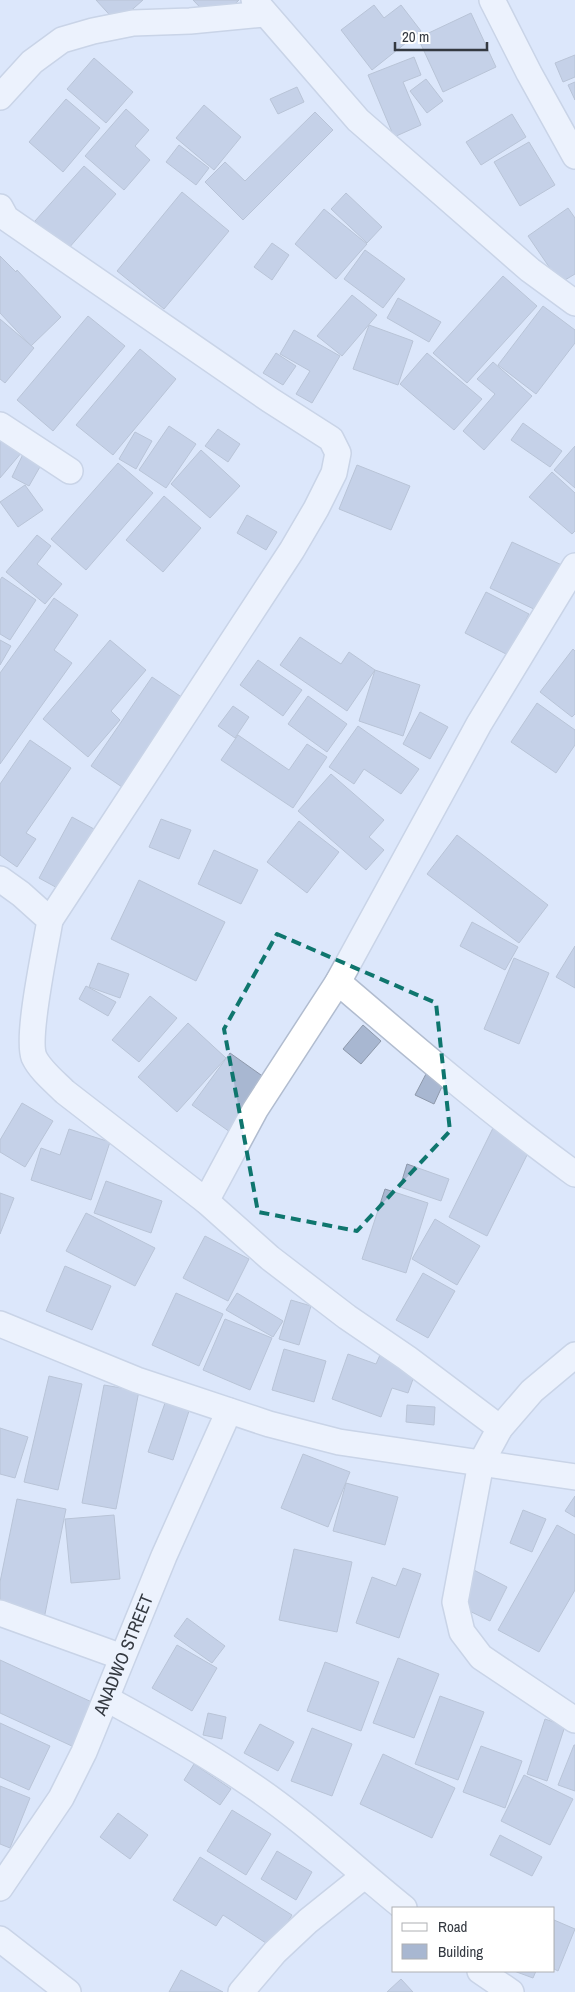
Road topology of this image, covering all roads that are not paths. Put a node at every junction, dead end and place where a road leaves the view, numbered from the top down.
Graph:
1 (492, 0) edge
2 (259, 7) edge
3 (0, 97) edge
4 (575, 156) edge
5 (0, 207) edge
6 (575, 303) edge
7 (0, 425) edge
8 (70, 471) dead end
9 (575, 566) edge
10 (0, 879) edge
11 (50, 920) junction
12 (338, 982) junction
13 (575, 1174) edge
14 (206, 1201) junction
15 (0, 1324) edge
16 (575, 1355) edge
17 (229, 1411) junction
18 (500, 1428) junction
19 (481, 1463) junction
20 (575, 1477) edge
21 (0, 1613) edge
22 (122, 1657) junction
23 (107, 1699) junction
24 (575, 1720) edge
25 (364, 1876) junction
26 (0, 1888) edge
27 (403, 1907) edge
28 (0, 1938) edge
29 (481, 1972) edge
30 (68, 1992) edge
31 (241, 1992) edge
32 (511, 1992) edge

1 - 4 street
2 - 3 street
2 - 6 street
5 - 11 street
7 - 8 street
9 - 12 street
10 - 11 street
11 - 14 street
12 - 13 street
12 - 14 street
14 - 18 street
15 - 17 street
16 - 18 street
17 - 19 street
17 - 22 street, ANADWO STREET
18 - 19 street
19 - 20 street
19 - 24 street
21 - 22 street
22 - 23 street, ANADWO STREET
23 - 25 street
23 - 26 street, ANADWO STREET
25 - 27 street
25 - 31 street
28 - 30 street
29 - 32 street

